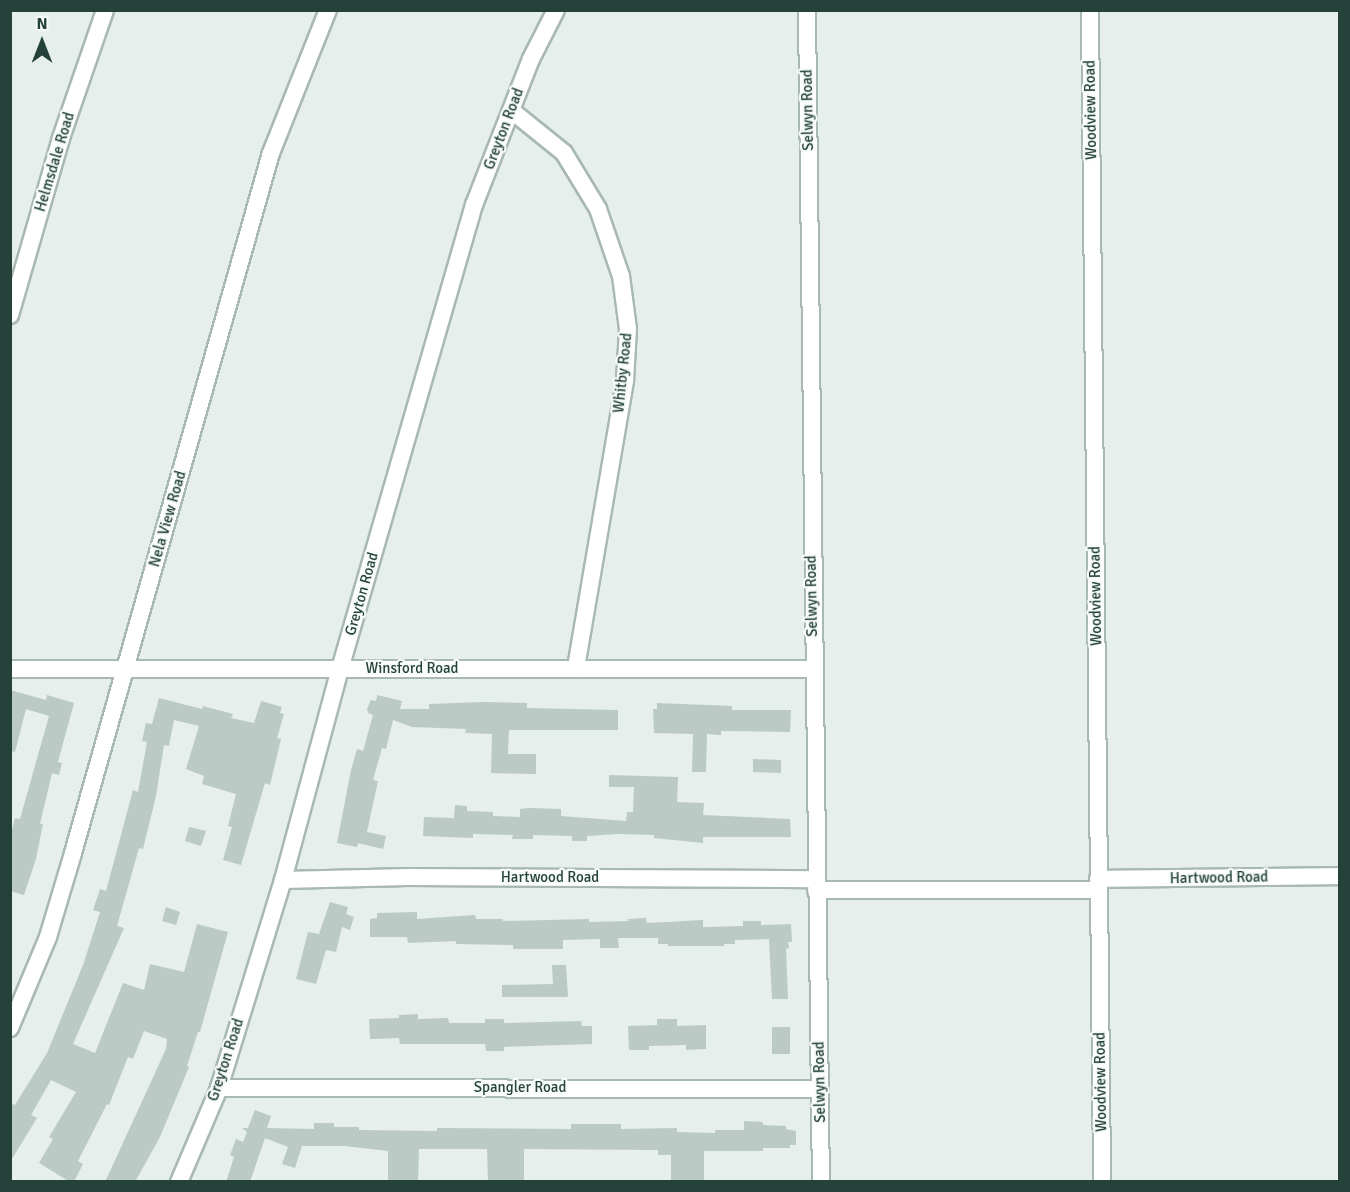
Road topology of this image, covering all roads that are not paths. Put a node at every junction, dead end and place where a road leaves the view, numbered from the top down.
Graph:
1 (105, 10) edge
2 (328, 10) edge
3 (556, 10) edge
4 (807, 10) edge
5 (1090, 10) edge
6 (512, 111) junction
7 (10, 315) edge
8 (10, 669) edge
9 (126, 669) junction
10 (340, 669) junction
11 (576, 669) junction
12 (813, 669) junction
13 (1340, 876) edge
14 (283, 880) junction
15 (816, 885) junction
16 (1098, 885) junction
17 (10, 1028) edge
18 (219, 1088) junction
19 (820, 1089) junction
20 (179, 1182) edge
21 (821, 1182) edge
22 (1102, 1182) edge

1 - 7 street, Helmsdale Road
2 - 9 street, Nela View Road
3 - 6 street, Greyton Road
4 - 12 street, Selwyn Road
5 - 16 street, Woodview Road
6 - 10 street, Greyton Road
6 - 11 street, Whitby Road
8 - 9 street, Winsford Road
9 - 10 street, Winsford Road
9 - 17 street, Nela View Road
10 - 11 street, Winsford Road
10 - 14 street, Greyton Road
11 - 12 street, Winsford Road
12 - 15 street, Selwyn Road
13 - 16 street, Hartwood Road
14 - 15 street, Hartwood Road
14 - 18 street, Greyton Road
15 - 16 street, Hartwood Road
15 - 19 street, Selwyn Road
16 - 22 street, Woodview Road
18 - 19 street, Spangler Road
18 - 20 street, Greyton Road
19 - 21 street, Selwyn Road

